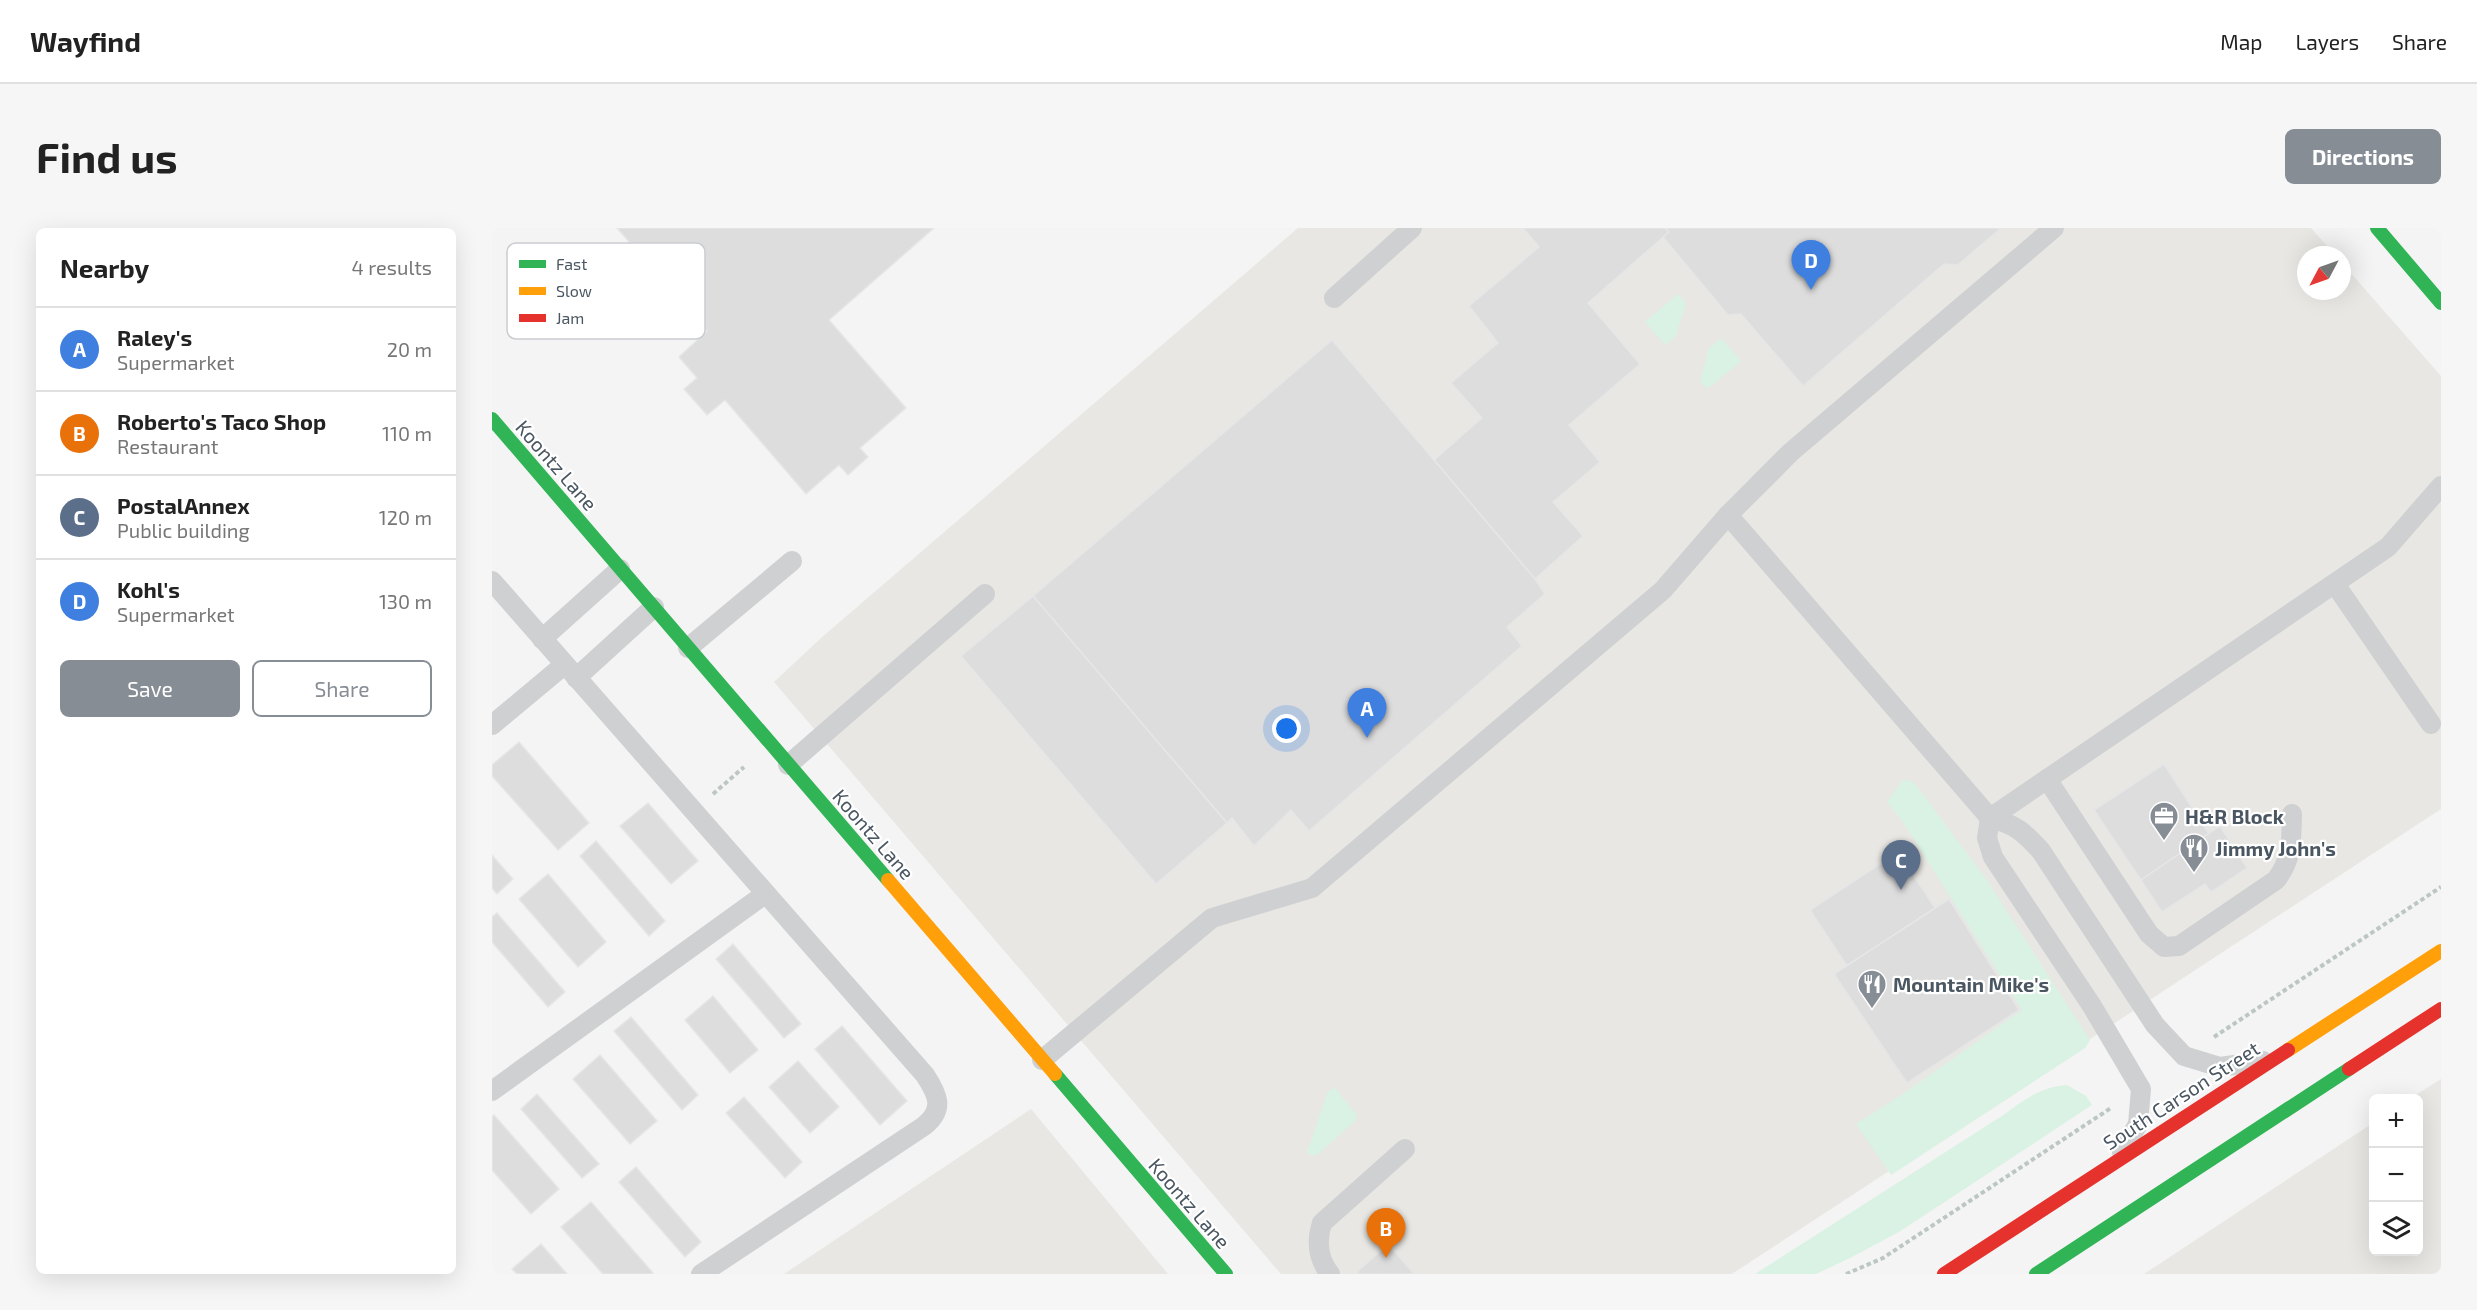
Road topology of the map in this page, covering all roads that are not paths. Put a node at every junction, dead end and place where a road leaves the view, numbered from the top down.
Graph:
1 (1412, 228) edge
2 (2054, 228) edge
3 (2377, 228) edge
4 (1334, 298) dead end
5 (2441, 303) edge
6 (492, 419) edge
7 (2441, 486) edge
8 (1728, 515) junction
9 (792, 561) dead end
10 (620, 569) junction
11 (492, 581) edge
12 (2335, 584) junction
13 (985, 594) dead end
14 (654, 607) junction
15 (542, 639) junction
16 (688, 648) junction
17 (570, 672) junction
18 (2431, 724) dead end
19 (492, 725) edge
20 (788, 765) junction
21 (2047, 779) junction
22 (2292, 814) dead end
23 (1990, 818) junction
24 (765, 894) junction
25 (2441, 951) edge
26 (2441, 1009) edge
27 (1042, 1060) junction
28 (2272, 1060) junction
29 (492, 1090) edge
30 (1405, 1149) dead end
31 (2117, 1160) junction
32 (701, 1274) edge
33 (1226, 1274) edge
34 (1330, 1274) edge
35 (1944, 1274) edge
36 (2036, 1274) edge

1 - 4 lane
2 - 8 lane
3 - 5 street
6 - 10 street, Koontz Lane
7 - 12 lane
8 - 23 lane
8 - 27 lane
9 - 16 lane
10 - 14 street, Koontz Lane
10 - 15 lane
11 - 15 lane
12 - 18 lane
12 - 21 lane
13 - 20 lane
14 - 16 street, Koontz Lane
14 - 17 lane
15 - 17 lane
16 - 20 street, Koontz Lane
17 - 19 lane
17 - 24 lane
20 - 27 street, Koontz Lane
21 - 22 lane
21 - 23 lane
23 - 28 lane
23 - 31 lane
24 - 29 lane
24 - 32 lane
25 - 28 street, South Carson Street
26 - 36 street
27 - 33 street, Koontz Lane
28 - 31 street, South Carson Street
30 - 34 lane
31 - 35 street, South Carson Street

